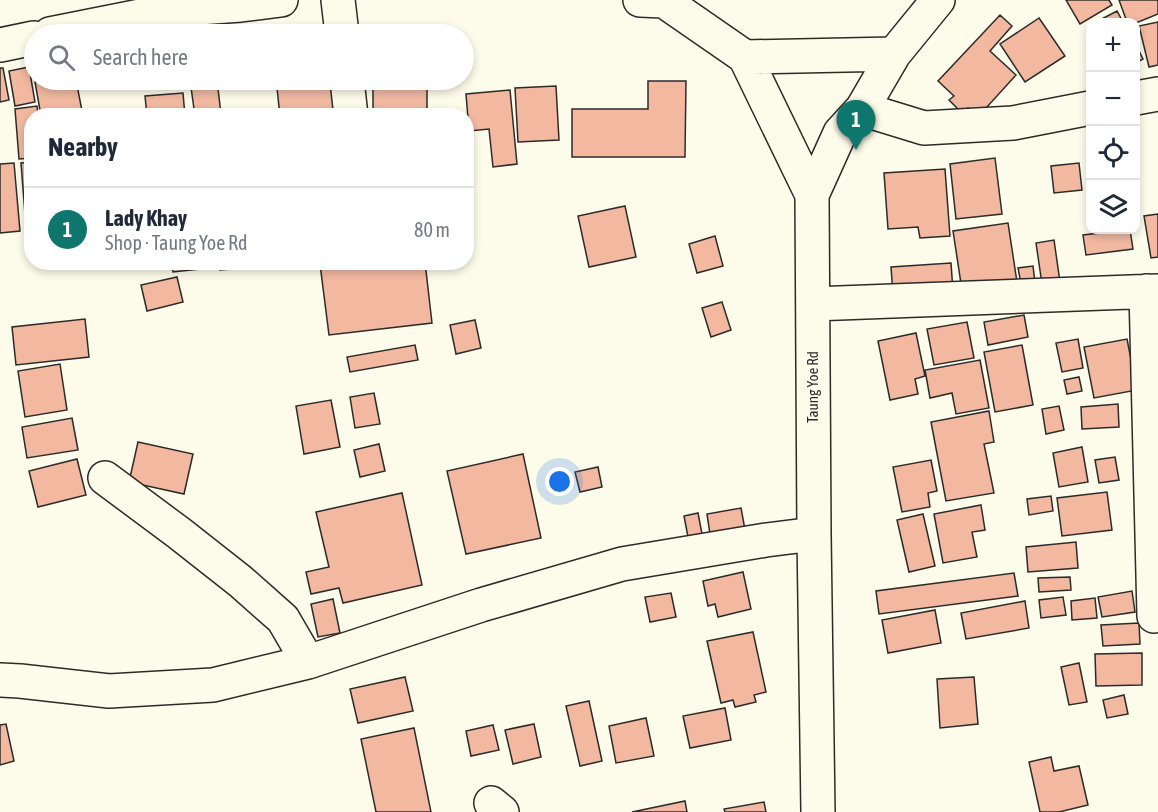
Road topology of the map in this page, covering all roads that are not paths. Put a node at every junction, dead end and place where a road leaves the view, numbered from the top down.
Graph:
1 (281, 0) edge
2 (338, 0) edge
3 (656, 0) edge
4 (938, 0) edge
5 (168, 5) edge
6 (91, 24) edge
7 (341, 24) edge
8 (24, 40) edge
9 (0, 45) edge
10 (894, 54) junction
11 (745, 57) junction
12 (348, 90) edge
13 (1158, 94) edge
14 (1140, 97) edge
15 (350, 108) edge
16 (862, 109) junction
17 (1086, 109) edge
18 (812, 195) junction
19 (1152, 291) edge
20 (813, 304) junction
21 (105, 478) dead end
22 (814, 534) junction
23 (1154, 616) dead end
24 (308, 662) junction
25 (0, 680) edge
26 (818, 812) edge

1 - 5 street
2 - 7 street
3 - 11 street
4 - 10 street, Taung Yoe Rd
5 - 6 street
8 - 9 street
10 - 11 street
10 - 16 street, Taung Yoe Rd
11 - 18 street
12 - 15 street
13 - 14 street
16 - 17 street
16 - 18 street, Taung Yoe Rd
18 - 20 street, Taung Yoe Rd
19 - 20 street
19 - 23 street
20 - 22 street, Taung Yoe Rd
21 - 24 street
22 - 24 street
22 - 26 street, Taung Yoe Rd
24 - 25 street

